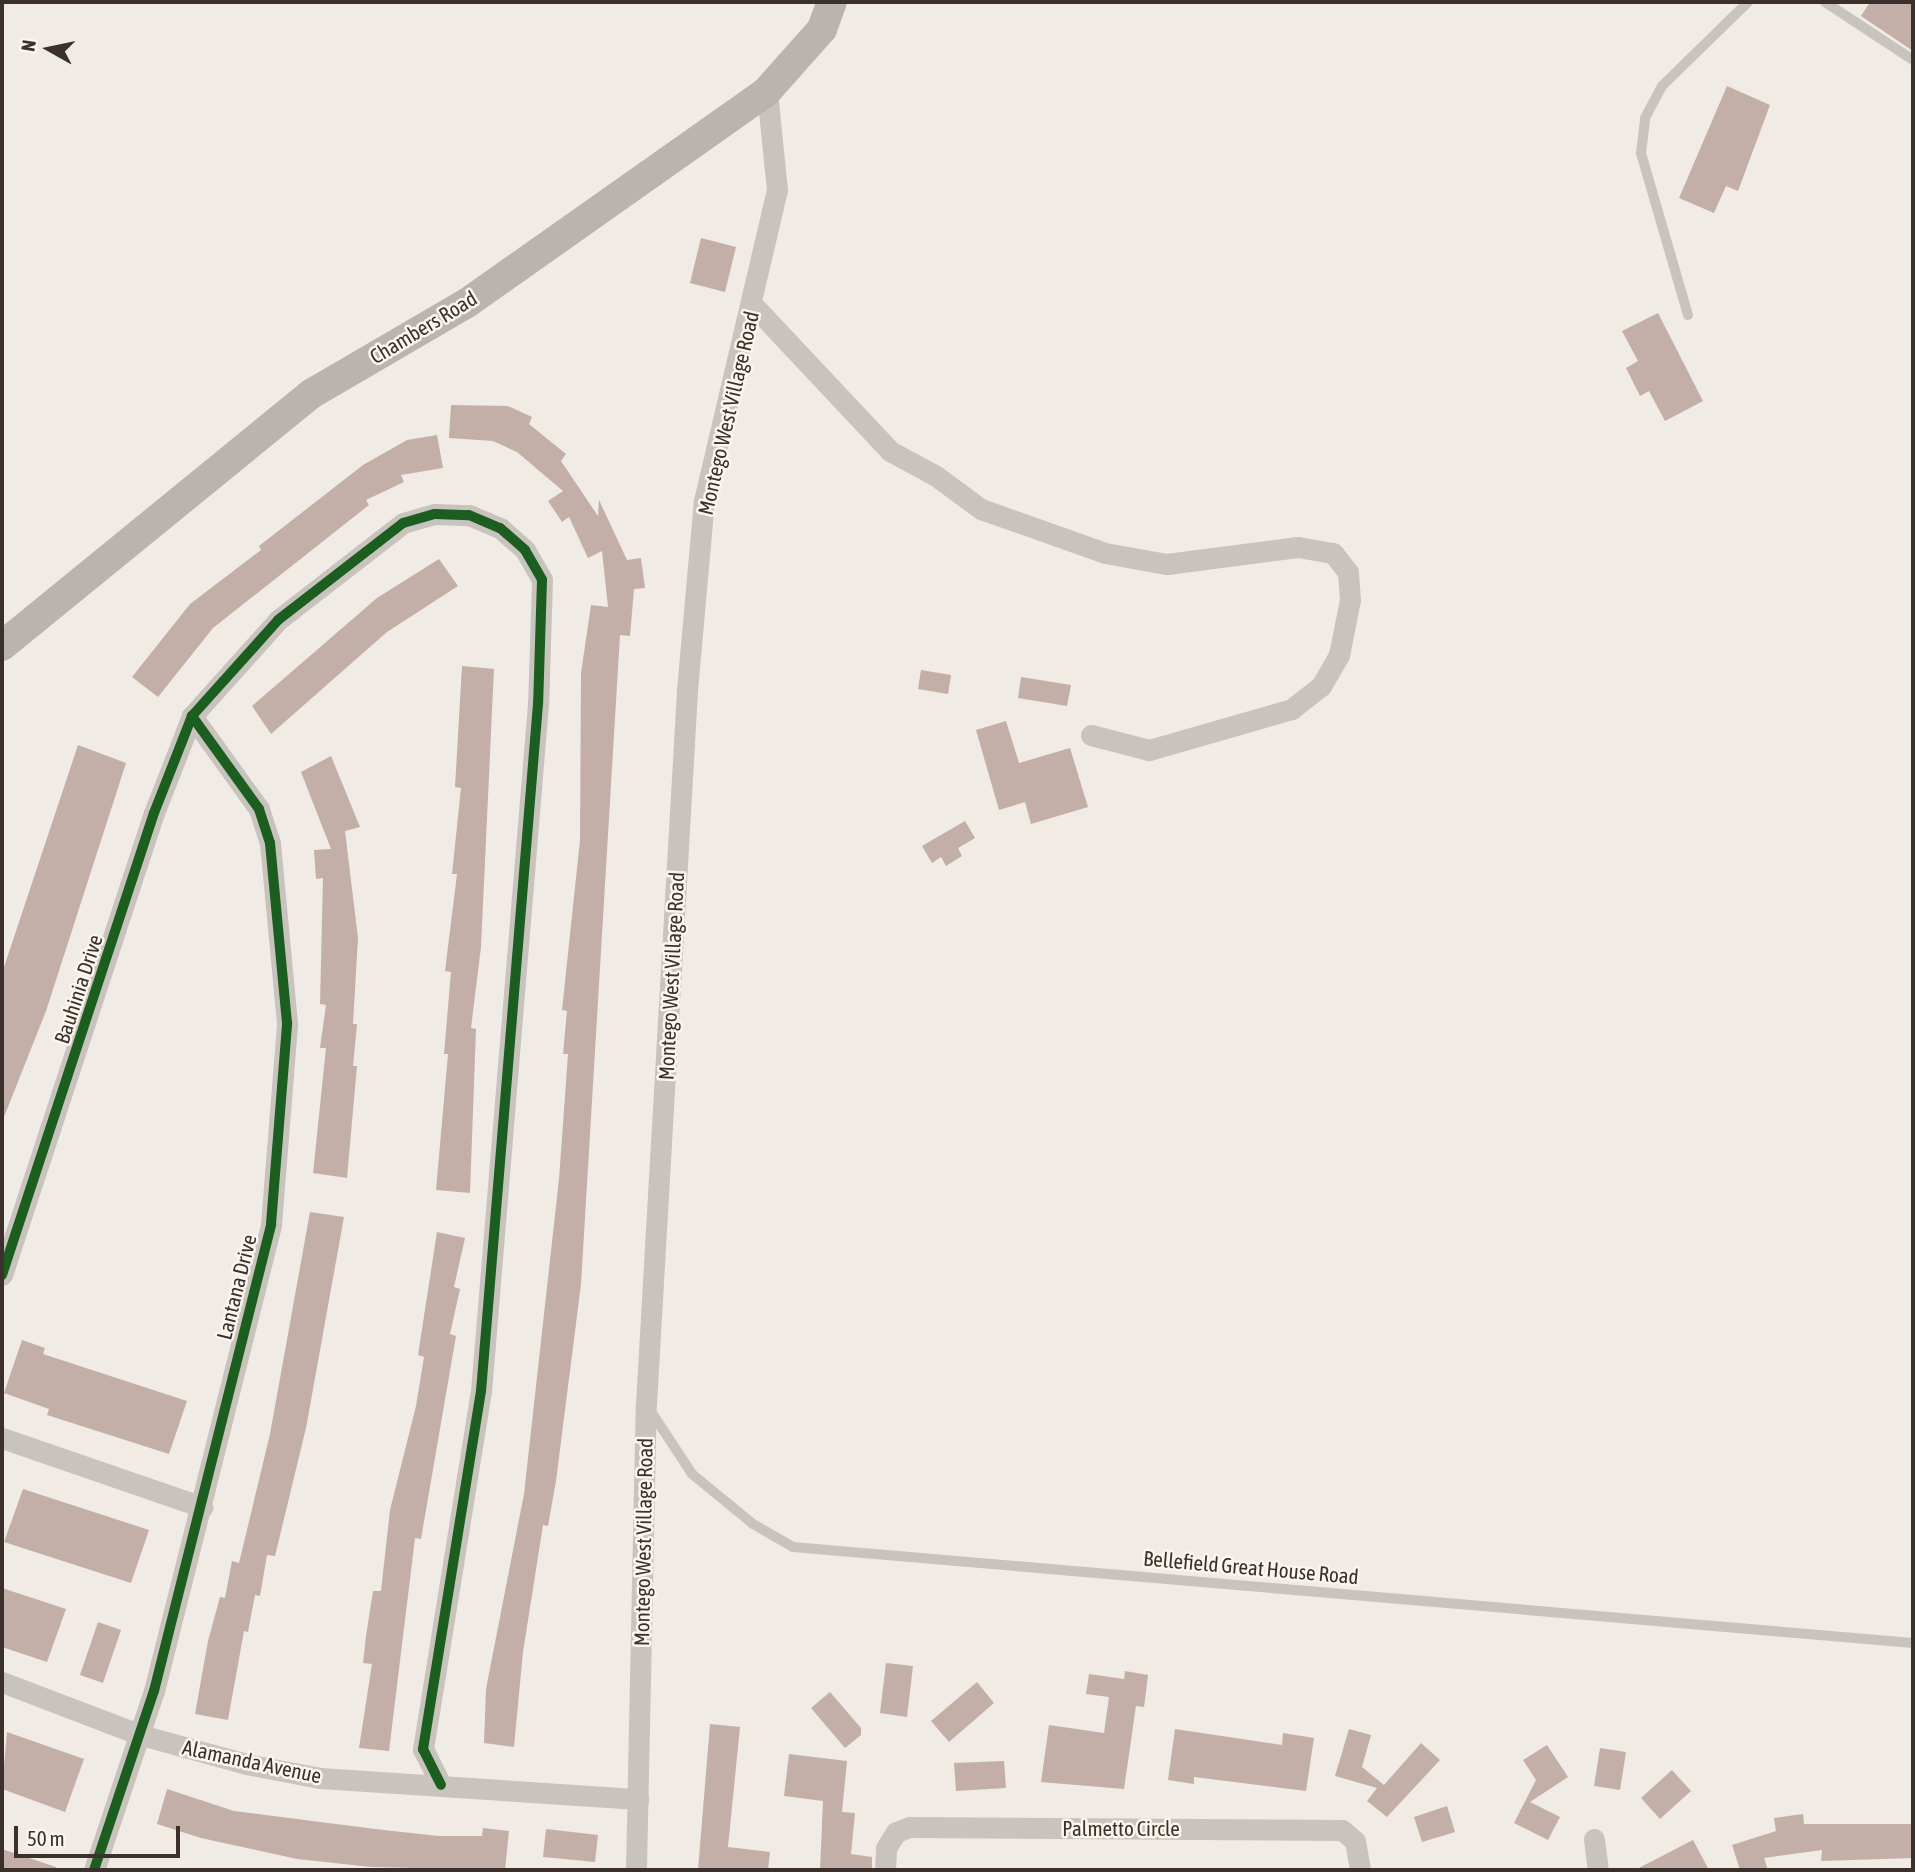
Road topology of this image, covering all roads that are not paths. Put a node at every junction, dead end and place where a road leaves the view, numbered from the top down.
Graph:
1 (832, 2) edge
2 (1748, 2) edge
3 (1825, 2) edge
4 (1913, 60) edge
5 (767, 91) junction
6 (753, 305) junction
7 (1688, 315) dead end
8 (2, 646) edge
9 (192, 716) junction
10 (1091, 734) dead end
11 (2, 1275) edge
12 (646, 1404) junction
13 (2, 1438) edge
14 (202, 1507) junction
15 (1913, 1643) edge
16 (2, 1682) edge
17 (141, 1735) junction
18 (441, 1785) junction
19 (638, 1799) junction
20 (1594, 1839) dead end
21 (94, 1870) edge
22 (636, 1870) edge
23 (886, 1870) edge
24 (1360, 1870) edge
25 (1598, 1870) edge

1 - 5 street, Chambers Road
2 - 7 lane
3 - 4 lane
5 - 6 street, Montego West Village Road
5 - 8 street, Chambers Road
6 - 10 street
6 - 12 street, Montego West Village Road
9 - 11 street, Bauhinia Drive
9 - 14 street, Lantana Drive
9 - 18 street
12 - 15 lane, Bellefield Great House Road
12 - 19 street, Montego West Village Road
13 - 14 street
14 - 17 street, Lantana Drive
16 - 17 street, Alamanda Avenue
17 - 18 street, Alamanda Avenue
17 - 21 street, Lantana Drive
18 - 19 street, Alamanda Avenue
19 - 22 street, Montego West Village Road
20 - 25 street
23 - 24 street, Palmetto Circle

